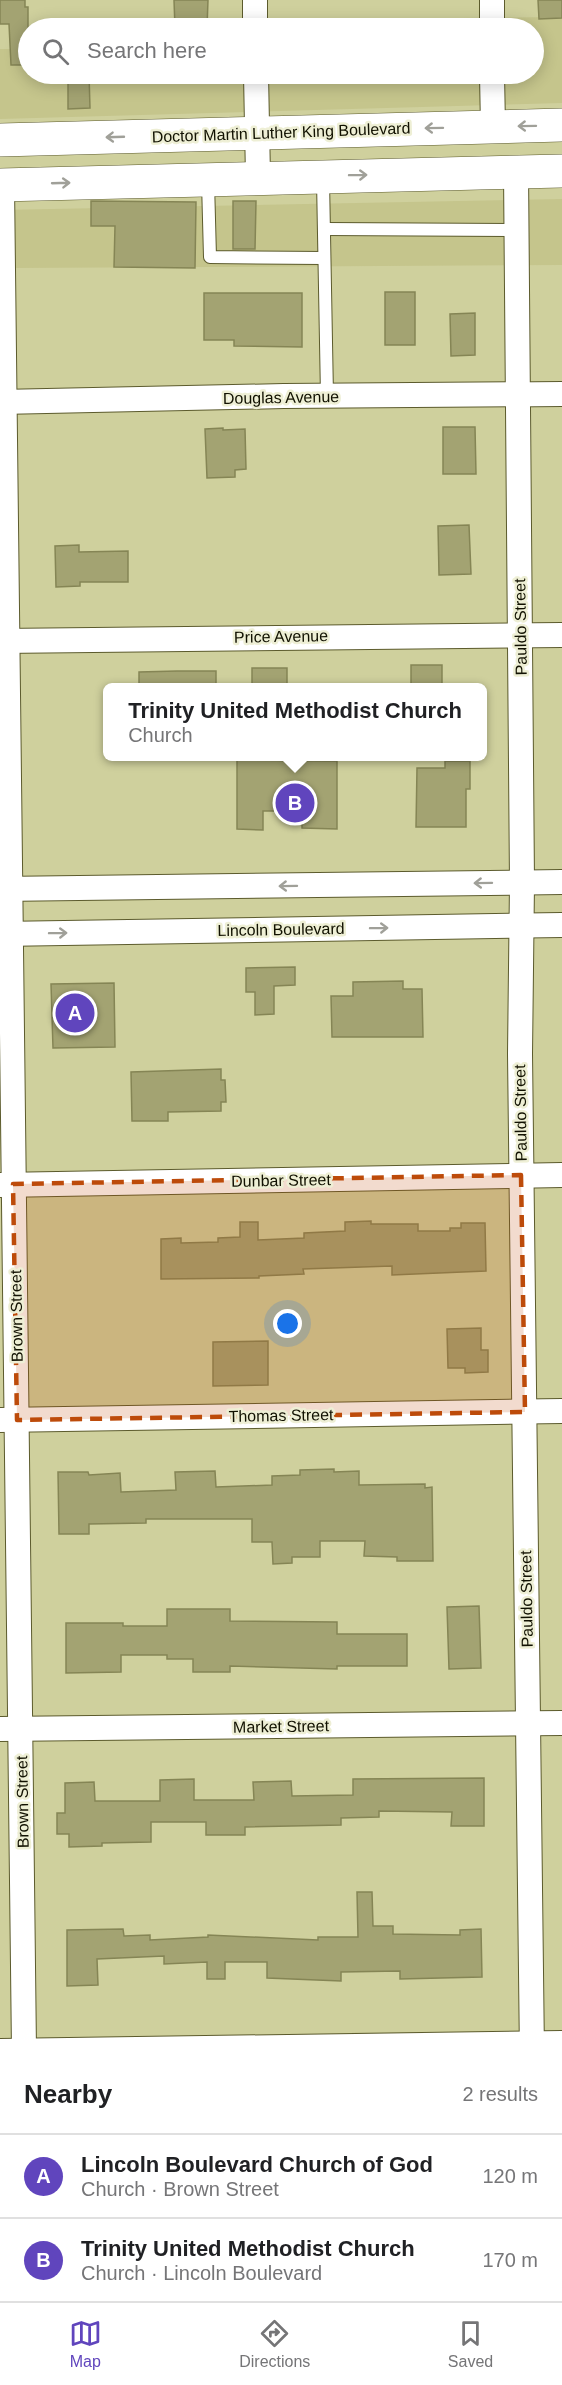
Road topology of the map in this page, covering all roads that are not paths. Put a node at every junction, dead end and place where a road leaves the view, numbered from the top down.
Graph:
1 (255, 0) edge
2 (492, 0) edge
3 (255, 18) edge
4 (492, 18) edge
5 (256, 84) edge
6 (492, 84) edge
7 (562, 125) edge
8 (493, 127) junction
9 (257, 133) junction
10 (0, 141) edge
11 (562, 170) edge
12 (516, 171) junction
13 (323, 176) junction
14 (258, 177) junction
15 (208, 178) junction
16 (1, 185) edge
17 (324, 229) junction
18 (516, 230) junction
19 (324, 258) junction
20 (562, 394) edge
21 (516, 395) junction
22 (327, 396) junction
23 (3, 402) edge
24 (4, 567) edge
25 (562, 634) edge
26 (520, 635) junction
27 (4, 640) edge
28 (562, 882) edge
29 (522, 883) junction
30 (5, 889) edge
31 (522, 925) junction
32 (562, 925) edge
33 (5, 934) edge
34 (521, 1175) junction
35 (562, 1176) edge
36 (7, 1185) edge
37 (562, 1411) edge
38 (525, 1412) junction
39 (9, 1420) edge
40 (527, 1724) junction
41 (562, 1724) edge
42 (10, 1729) edge
43 (562, 2043) edge
44 (532, 2049) edge
45 (0, 2051) edge
46 (24, 2051) junction
47 (51, 2053) edge

1 - 3 street
2 - 4 street
5 - 9 street
6 - 8 street
7 -> 8 main road, Doctor Martin Luther King Boulevard
8 -> 9 main road, Doctor Martin Luther King Boulevard
9 -> 10 main road, Doctor Martin Luther King Boulevard
9 - 14 street
11 - 12 main road
13 -> 12 main road
12 - 18 street, Pauldo Street
13 - 14 main road
13 - 17 lane
14 - 15 main road
16 -> 15 main road
15 - 19 lane
16 - 23 street, Brown Street
17 - 18 lane
17 - 19 lane
18 - 21 street, Pauldo Street
19 - 22 lane
20 - 21 street, Douglas Avenue
21 - 22 street, Douglas Avenue
21 - 26 street, Pauldo Street
22 - 23 street, Douglas Avenue
23 - 24 street, Brown Street
24 - 27 street, Brown Street
25 - 26 street, Price Avenue
26 - 27 street, Price Avenue
26 - 29 street, Pauldo Street
27 - 30 street, Brown Street
28 - 29 street
29 -> 30 street
29 - 31 street, Pauldo Street
30 - 33 street, Brown Street
31 - 32 street, Lincoln Boulevard
33 -> 31 street, Lincoln Boulevard
31 - 34 street, Pauldo Street
33 - 36 street, Brown Street
34 - 35 street, Dunbar Street
34 - 36 street, Dunbar Street
34 - 38 street, Pauldo Street
36 - 39 street, Brown Street
37 - 38 street, Thomas Street
38 - 39 street, Thomas Street
38 - 40 street, Pauldo Street
39 - 42 street, Brown Street
40 - 41 street, Market Street
40 - 42 street, Market Street
40 - 44 street, Pauldo Street
42 - 46 street, Brown Street
43 - 44 street
44 - 47 street
45 - 46 street
46 - 47 street

